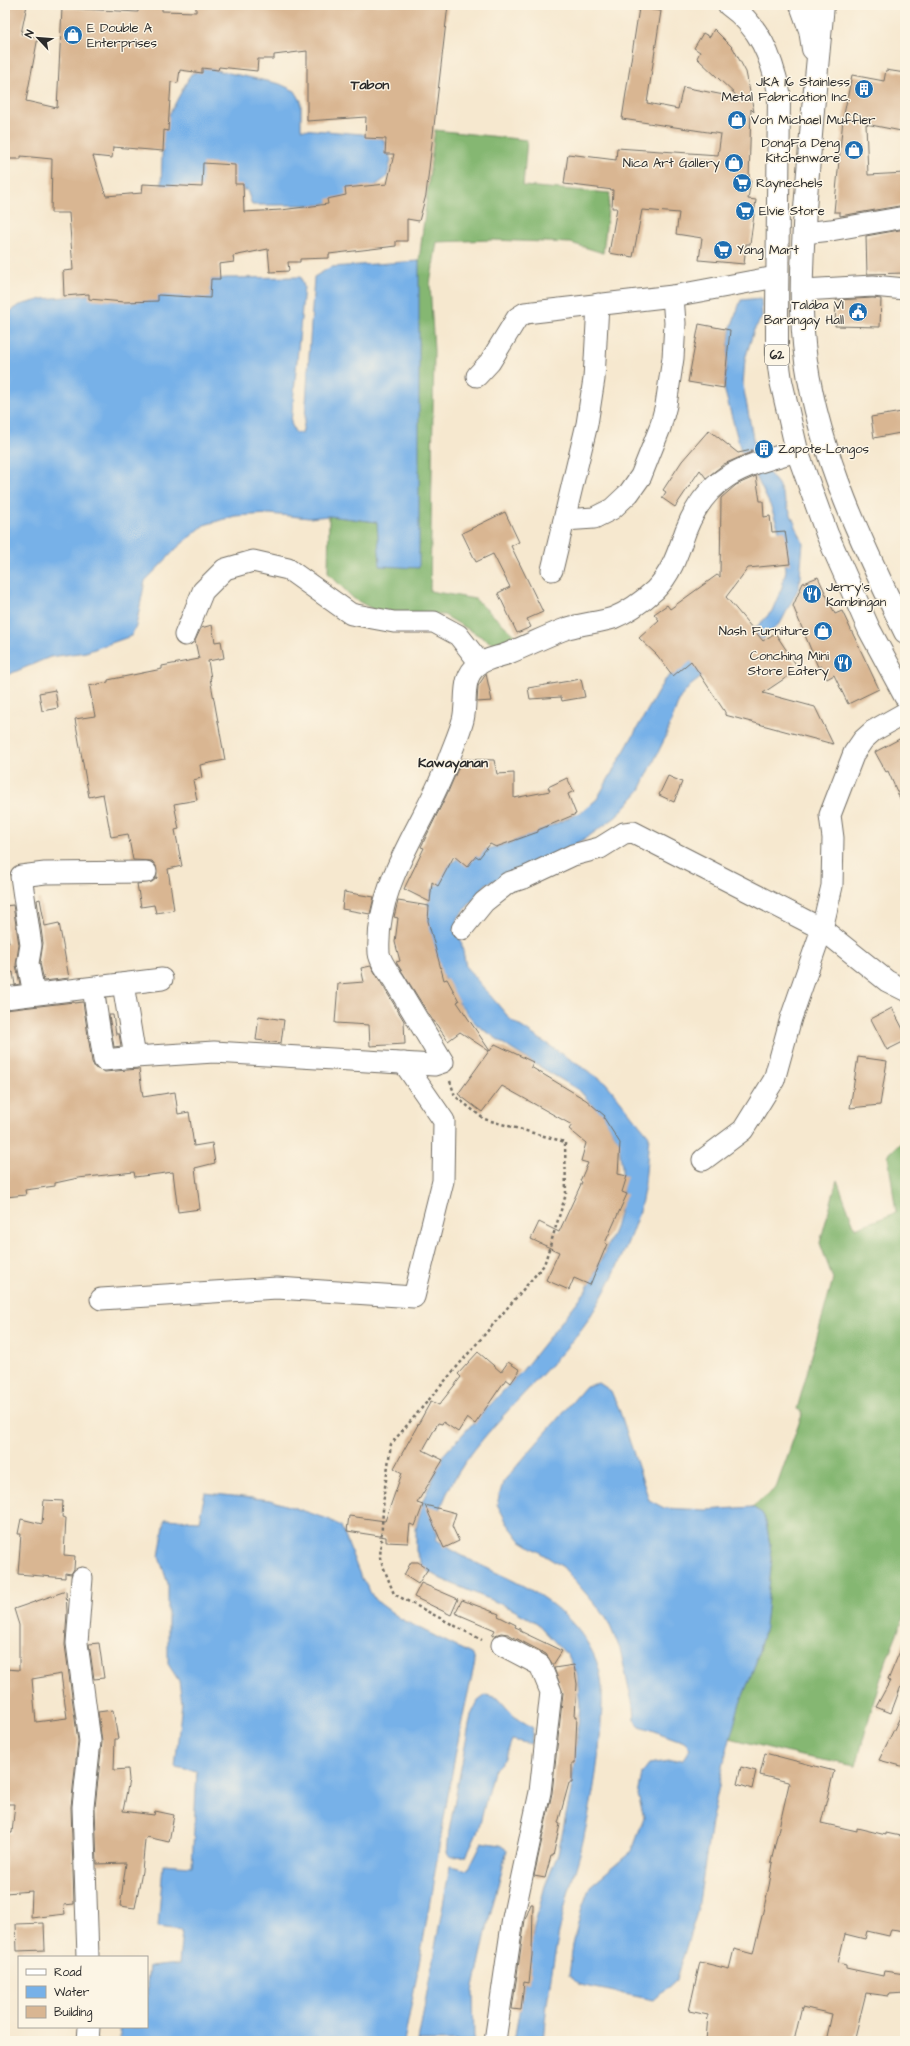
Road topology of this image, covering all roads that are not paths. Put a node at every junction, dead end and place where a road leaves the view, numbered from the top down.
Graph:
1 (729, 5) edge
2 (801, 5) edge
3 (823, 5) edge
4 (814, 88) junction
5 (905, 217) edge
6 (804, 233) junction
7 (776, 277) junction
8 (905, 288) edge
9 (803, 290) junction
10 (673, 296) junction
11 (598, 304) junction
12 (477, 376) dead end
13 (797, 451) junction
14 (564, 520) junction
15 (552, 570) dead end
16 (905, 630) edge
17 (185, 635) dead end
18 (480, 663) junction
19 (905, 696) edge
20 (905, 713) edge
21 (146, 872) dead end
22 (462, 928) dead end
23 (822, 929) junction
24 (162, 979) dead end
25 (123, 984) junction
26 (93, 988) junction
27 (905, 990) edge
28 (34, 994) junction
29 (5, 998) edge
30 (135, 1057) junction
31 (404, 1063) junction
32 (703, 1160) dead end
33 (101, 1299) dead end
34 (82, 1578) dead end
35 (502, 1645) road end
36 (88, 1956) edge
37 (89, 2028) edge
38 (88, 2041) edge
39 (495, 2041) edge

1 - 7 highway, 62
2 - 4 highway, 62
3 - 4 highway, 62
4 - 6 highway, 62
5 - 6 street
6 - 9 highway, 62
7 - 10 street
7 - 13 highway, 62
8 - 9 street
9 - 16 highway, 62
10 - 11 street
10 - 14 street
11 - 12 street
11 - 14 street
13 - 18 street
13 - 19 highway, 62
14 - 15 street
17 - 18 street
18 - 31 street
20 - 23 street
21 - 28 street
22 - 23 street
23 - 27 street
23 - 32 street
24 - 25 street
25 - 26 street
25 - 30 street
26 - 28 street
26 - 30 street
28 - 29 street
30 - 31 street
31 - 33 street
34 - 36 street
35 - 39 street
37 - 38 street

